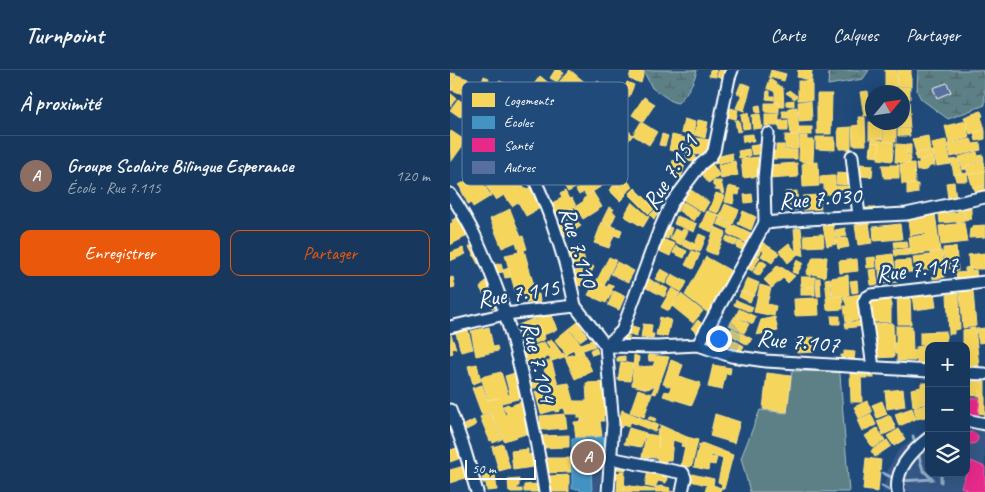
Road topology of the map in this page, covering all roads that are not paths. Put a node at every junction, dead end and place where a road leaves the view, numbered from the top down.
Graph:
1 (732, 70) edge
2 (768, 134) dead end
3 (852, 156) dead end
4 (536, 185) edge
5 (450, 194) edge
6 (985, 197) edge
7 (859, 216) junction
8 (765, 223) junction
9 (985, 282) edge
10 (575, 306) junction
11 (505, 314) junction
12 (450, 327) edge
13 (698, 345) junction
14 (606, 346) junction
15 (872, 368) junction
16 (925, 371) edge
17 (970, 373) edge
18 (985, 374) edge
19 (450, 410) edge
20 (970, 421) edge
21 (985, 424) edge
22 (925, 442) edge
23 (610, 458) junction
24 (477, 492) edge
25 (545, 492) edge
26 (608, 492) edge
27 (682, 492) edge
28 (898, 492) edge

1 - 14 street, Rue 7.151
2 - 8 street
3 - 7 street
4 - 10 street, Rue 7.110
5 - 11 street, Rue 7.104
6 - 7 street, Rue 7.030
7 - 8 street, Rue 7.030
8 - 13 street, Rue 7.030
9 - 15 street, Rue 7.117
10 - 11 street, Rue 7.115
10 - 14 street, Rue 7.115
11 - 12 street, Rue 7.115
11 - 25 street, Rue 7.104
13 - 14 street, Rue 7.107
13 - 15 street, Rue 7.107
14 - 23 street
15 - 16 street, Rue 7.107
17 - 18 street
19 - 24 street
20 - 21 street
22 - 28 street
23 - 26 street
23 - 27 street

